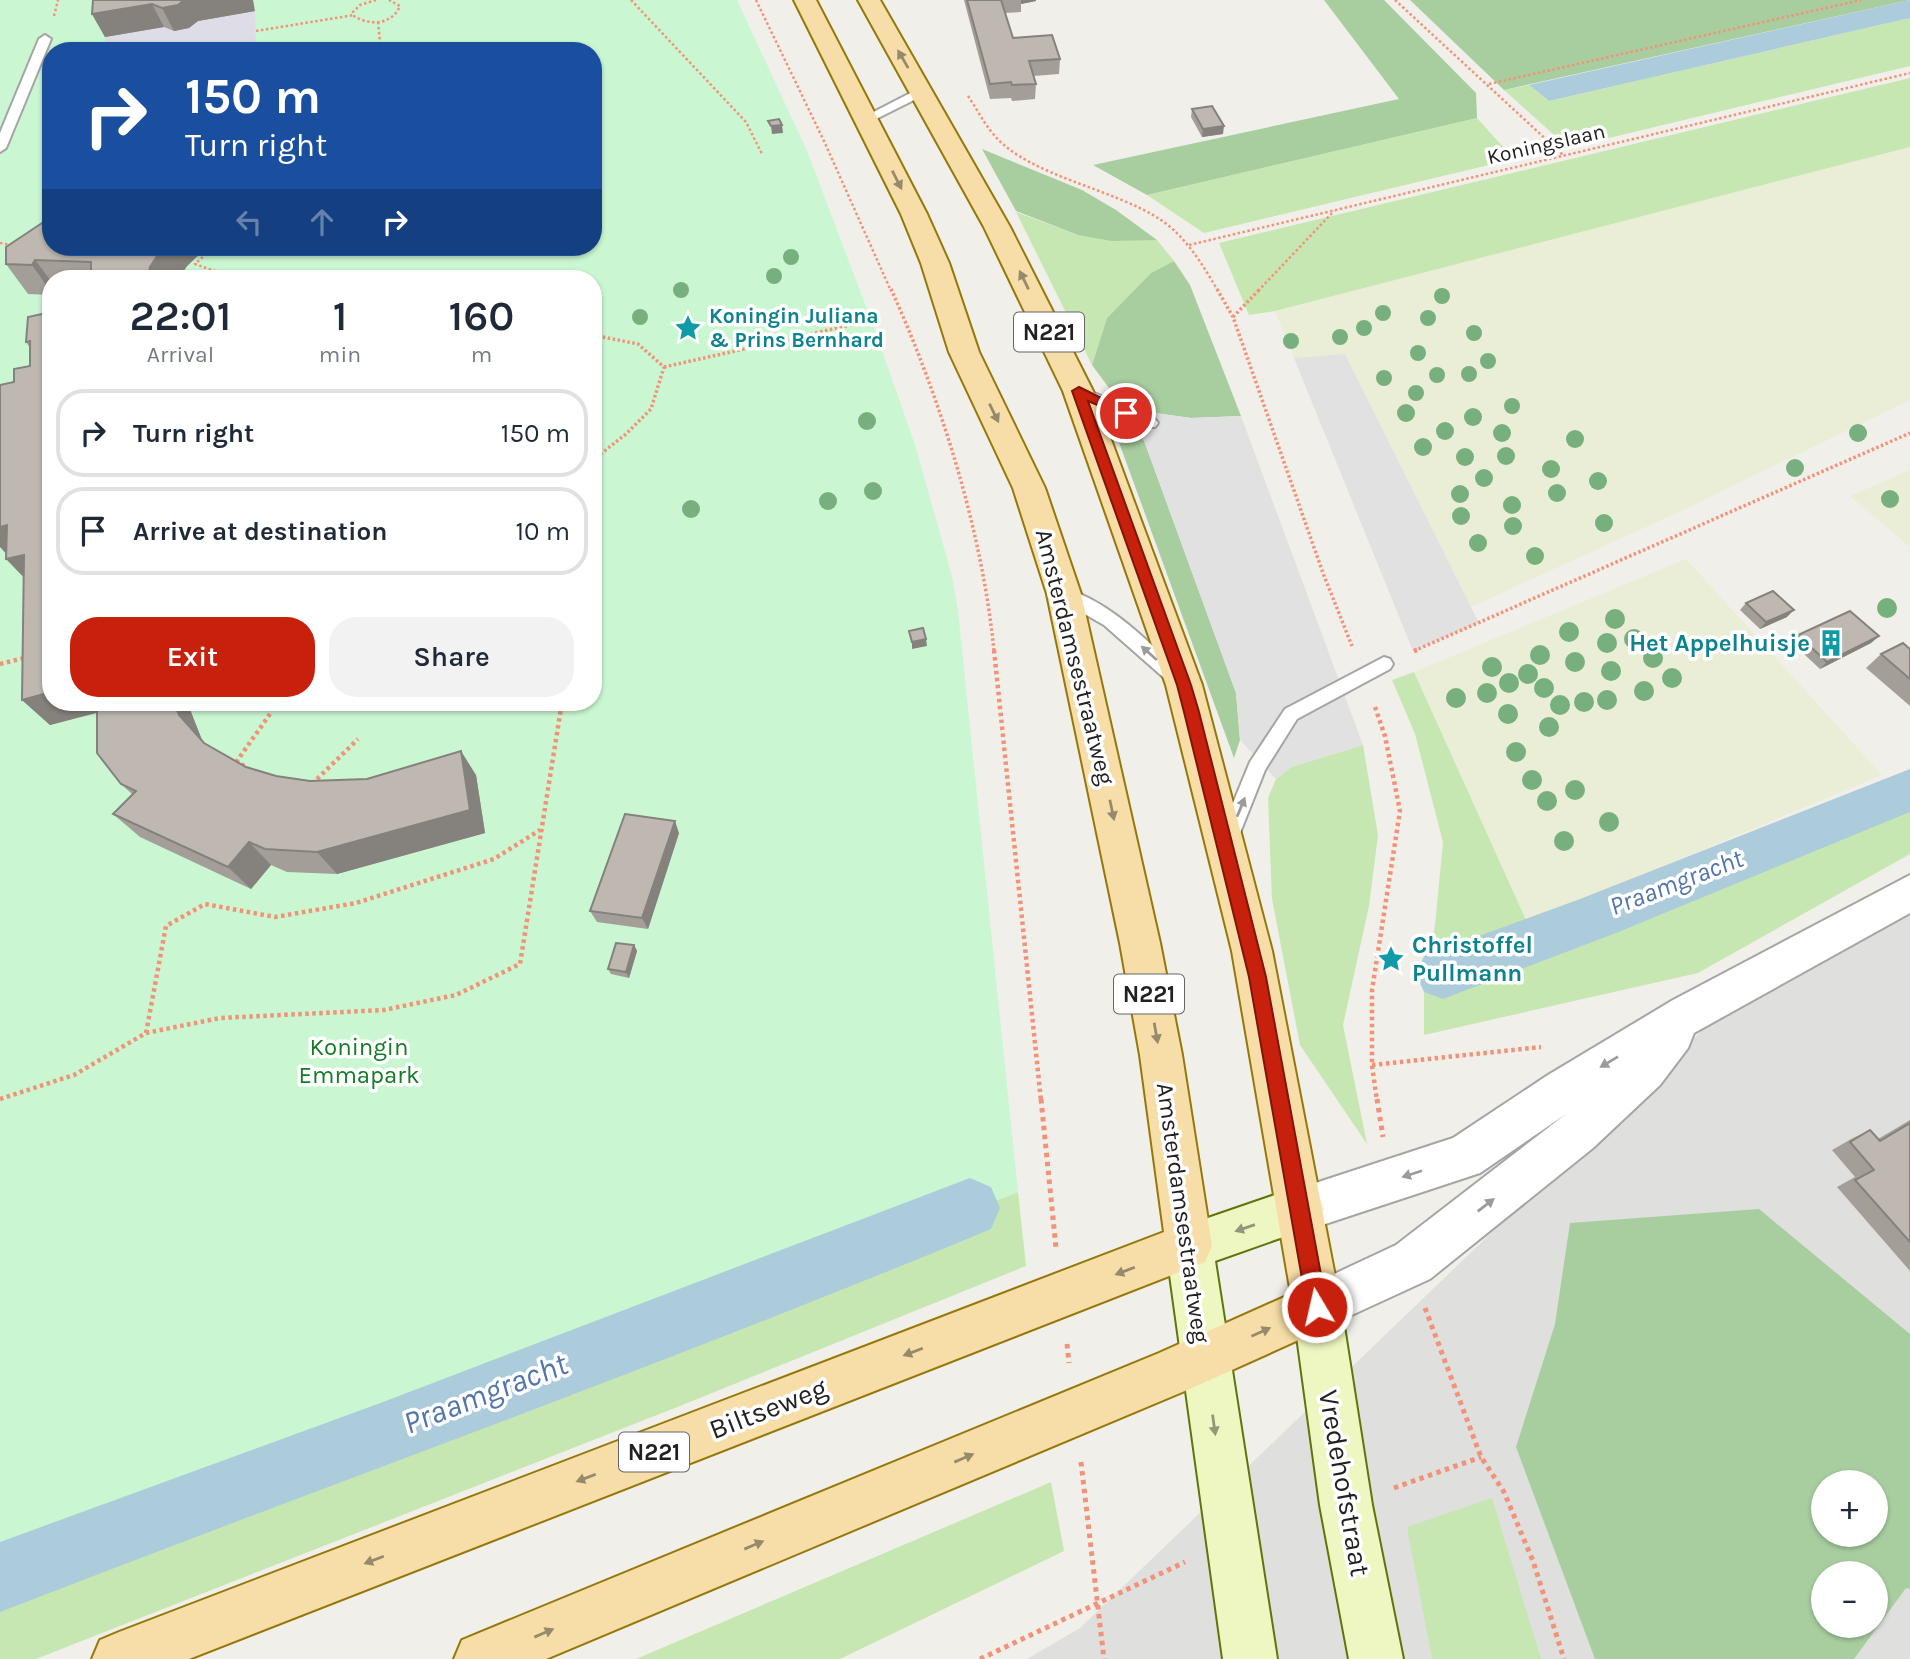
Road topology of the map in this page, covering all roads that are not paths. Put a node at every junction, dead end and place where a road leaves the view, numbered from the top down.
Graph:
1 (805, 0) edge
2 (869, 0) edge
3 (45, 39) dead end
4 (44, 42) edge
5 (42, 46) edge
6 (922, 91) junction
7 (866, 119) junction
8 (0, 148) edge
9 (1079, 391) junction
10 (1150, 423) dead end
11 (1064, 594) junction
12 (1384, 664) road end
13 (1184, 685) junction
14 (1225, 846) junction
15 (1910, 892) edge
16 (1688, 1014) junction
17 (1301, 1209) junction
18 (1189, 1246) junction
19 (1317, 1307) junction
20 (1204, 1357) junction
21 (119, 1659) edge
22 (481, 1659) edge
23 (1250, 1659) edge
24 (1376, 1659) edge

1 - 7 main road, Amsterdamsestraatweg / N221
6 -> 2 main road, N221
3 - 4 lane
5 - 8 lane
6 - 7 lane
9 -> 6 main road, N221
7 -> 11 main road, Amsterdamsestraatweg / N221
9 - 10 lane
9 - 13 main road, N221
13 -> 11 lane
11 -> 18 main road, Amsterdamsestraatweg / N221
14 -> 12 lane
13 - 14 main road, N221
14 - 17 main road, N221
15 - 16 street
16 -> 17 street
19 -> 16 street
17 -> 18 main road, Biltseweg / N221
17 - 19 main road, N221
18 - 20 main road, Amsterdamsestraatweg / N221
18 -> 21 main road, Biltseweg / N221
20 -> 19 main road
19 - 24 main road, Vredehofstraat
22 -> 20 main road
20 -> 23 main road

